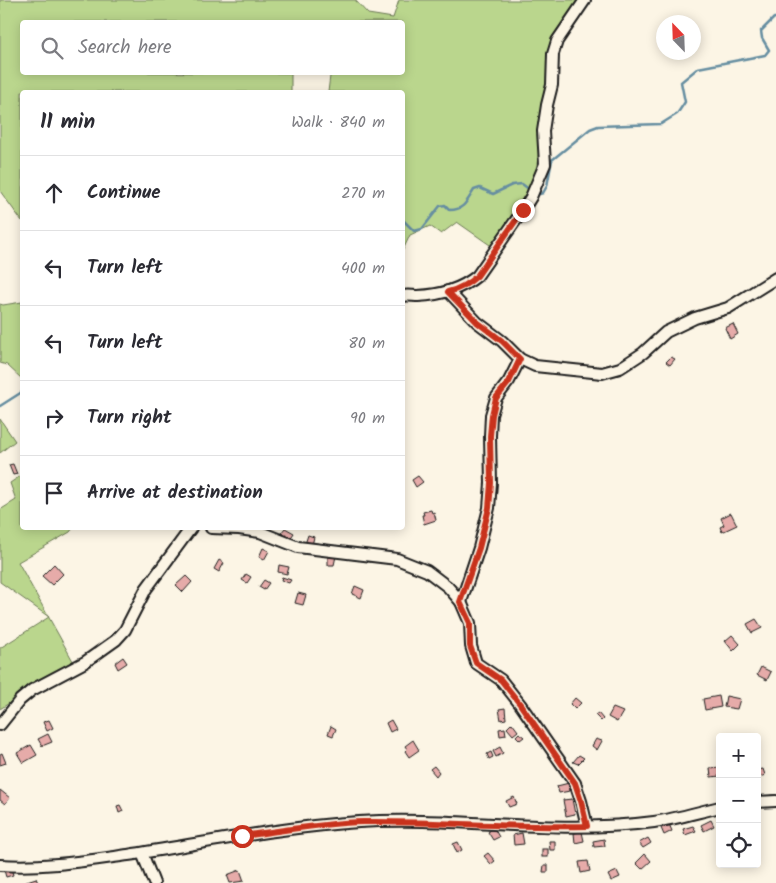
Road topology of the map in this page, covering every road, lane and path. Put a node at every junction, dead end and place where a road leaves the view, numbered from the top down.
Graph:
1 (585, 0) edge
2 (776, 278) edge
3 (448, 292) junction
4 (405, 296) edge
5 (520, 359) junction
6 (190, 530) edge
7 (246, 530) edge
8 (460, 602) junction
9 (0, 725) edge
10 (776, 801) edge
11 (761, 802) edge
12 (716, 808) edge
13 (587, 826) junction
14 (142, 853) junction
15 (0, 865) edge
16 (154, 883) edge

1 - 3 street
2 - 5 street
3 - 4 street
3 - 5 street
5 - 8 street
6 - 9 street
7 - 8 street
8 - 13 street
10 - 11 street
12 - 13 street
13 - 14 street
14 - 15 street
14 - 16 street

